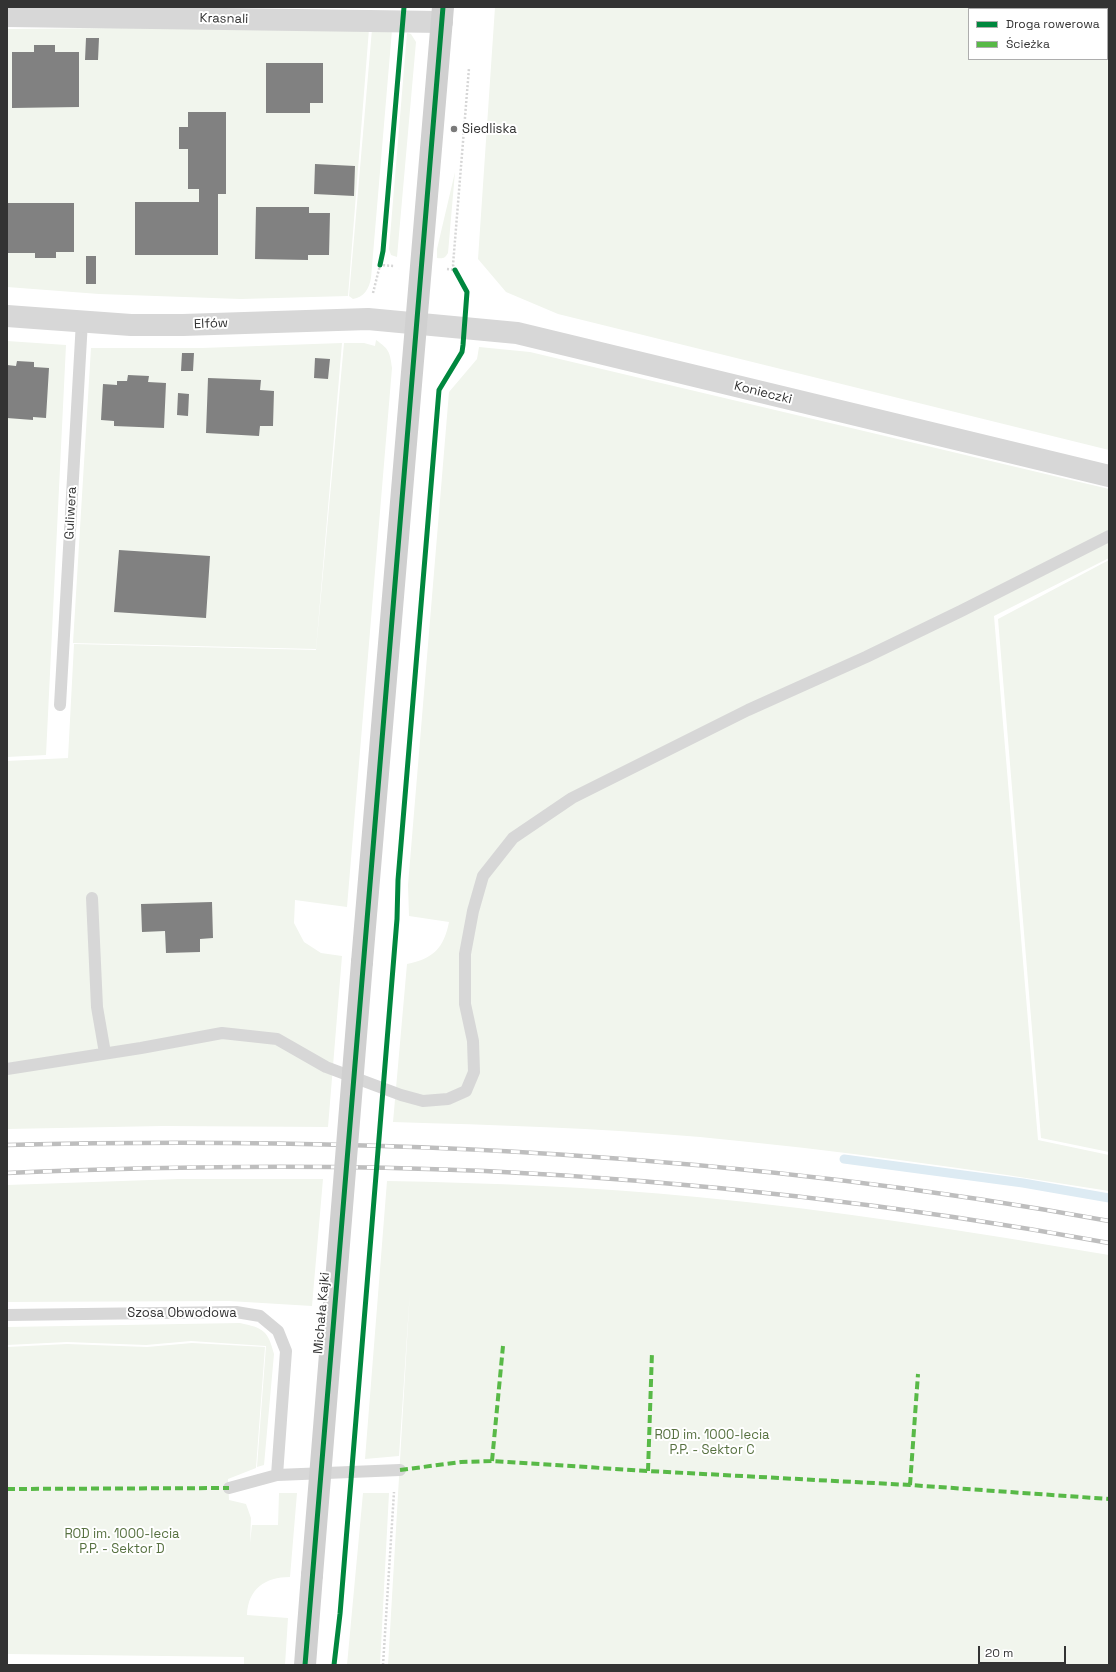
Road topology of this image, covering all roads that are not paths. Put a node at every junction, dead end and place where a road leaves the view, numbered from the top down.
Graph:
1 (442, 14) edge
2 (7, 16) edge
3 (7, 316) edge
4 (82, 322) junction
5 (416, 323) junction
6 (1109, 476) edge
7 (1109, 536) edge
8 (60, 705) dead end
9 (92, 898) dead end
10 (105, 1054) junction
11 (7, 1069) edge
12 (7, 1315) edge
13 (398, 1471) road end
14 (277, 1475) junction
15 (229, 1488) dead end
16 (304, 1665) edge

1 - 2 street, Krasnali
1 - 5 street, Michała Kajki
3 - 4 street, Elfów
4 - 5 street, Elfów
4 - 8 lane, Guliwera
5 - 6 street, Konieczki
5 - 16 street, Michała Kajki, bridge
7 - 10 lane
9 - 10 lane
10 - 11 lane
12 - 14 lane, Szosa Obwodowa
13 - 14 lane
14 - 15 lane

